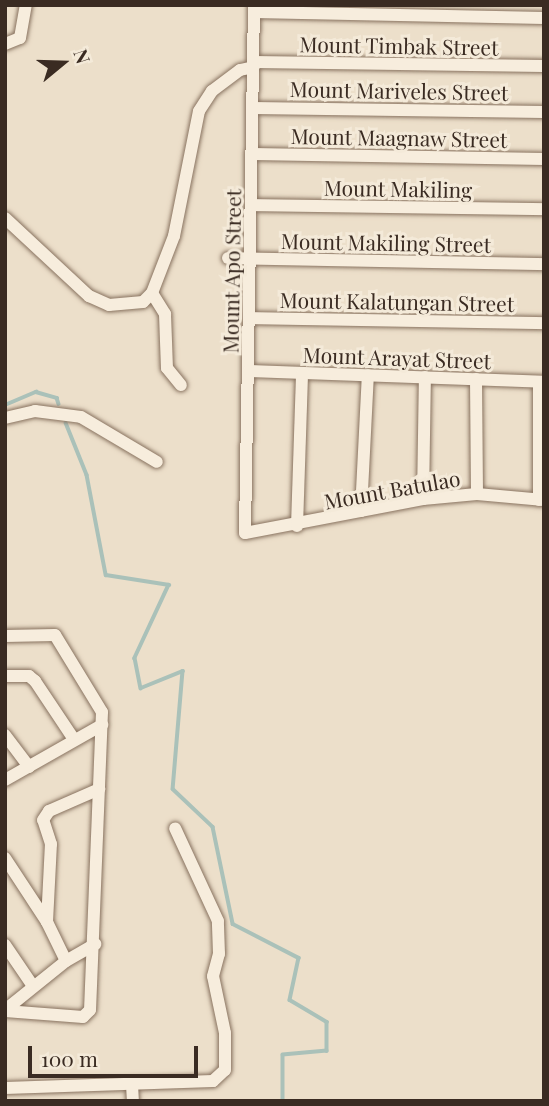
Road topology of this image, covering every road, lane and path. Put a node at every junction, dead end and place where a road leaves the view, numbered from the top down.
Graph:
1 (26, 5) edge
2 (254, 9) edge
3 (544, 18) edge
4 (5, 44) edge
5 (254, 65) junction
6 (544, 66) edge
7 (253, 108) junction
8 (544, 112) edge
9 (253, 154) junction
10 (544, 159) edge
11 (252, 205) junction
12 (544, 209) edge
13 (5, 218) edge
14 (228, 258) dead end
15 (251, 258) junction
16 (544, 264) edge
17 (152, 293) junction
18 (250, 318) junction
19 (544, 323) edge
20 (248, 371) junction
21 (302, 373) junction
22 (368, 375) junction
23 (425, 377) junction
24 (476, 379) junction
25 (541, 382) edge
26 (181, 385) dead end
27 (5, 418) edge
28 (157, 462) dead end
29 (477, 494) junction
30 (423, 499) junction
31 (541, 500) edge
32 (361, 512) junction
33 (296, 526) junction
34 (249, 536) joint
35 (5, 636) edge
36 (5, 676) edge
37 (102, 725) junction
38 (5, 735) edge
39 (73, 738) junction
40 (29, 767) junction
41 (5, 780) edge
42 (99, 789) junction
43 (175, 828) dead end
44 (5, 858) edge
45 (47, 922) junction
46 (95, 944) junction
47 (5, 945) edge
48 (66, 961) junction
49 (33, 986) junction
50 (5, 1010) edge
51 (132, 1084) junction
52 (5, 1088) edge
53 (133, 1101) edge

1 - 4 street
2 - 3 street
2 - 5 street, Mount Apo Street
5 - 6 street, Mount Timbak Street
5 - 7 street, Mount Apo Street
5 - 17 street
7 - 8 street, Mount Mariveles Street
7 - 9 street, Mount Apo Street
9 - 10 street, Mount Maagnaw Street
9 - 11 street, Mount Apo Street
11 - 12 street, Mount Makiling
11 - 15 street, Mount Apo Street
13 - 17 street
14 - 15 street, Mount Makiling Street
15 - 16 street, Mount Makiling Street
15 - 18 street, Mount Apo Street
17 - 26 street
18 - 19 street, Mount Kalatungan Street
18 - 20 street, Mount Apo Street
20 - 21 street, Mount Arayat Street
20 - 34 street, Mount Apo Street
21 - 22 street, Mount Arayat Street
21 - 33 street
22 - 23 street, Mount Arayat Street
22 - 32 street
23 - 24 street, Mount Arayat Street
23 - 30 street
24 - 25 street, Mount Arayat Street
24 - 29 street
25 - 31 street
27 - 28 street
29 - 30 street, Mount Batulao
29 - 31 street, Mount Batulao
30 - 32 street, Mount Batulao
32 - 33 street, Mount Batulao
33 - 34 street, Mount Batulao
35 - 37 street
36 - 39 street
37 - 39 street
37 - 42 street
38 - 40 street
39 - 40 street
40 - 41 street
42 - 45 street
42 - 46 street
43 - 51 street
44 - 45 street
45 - 48 street
46 - 48 street
46 - 50 street
47 - 49 street
48 - 49 street
49 - 50 street
51 - 52 street
51 - 53 street

